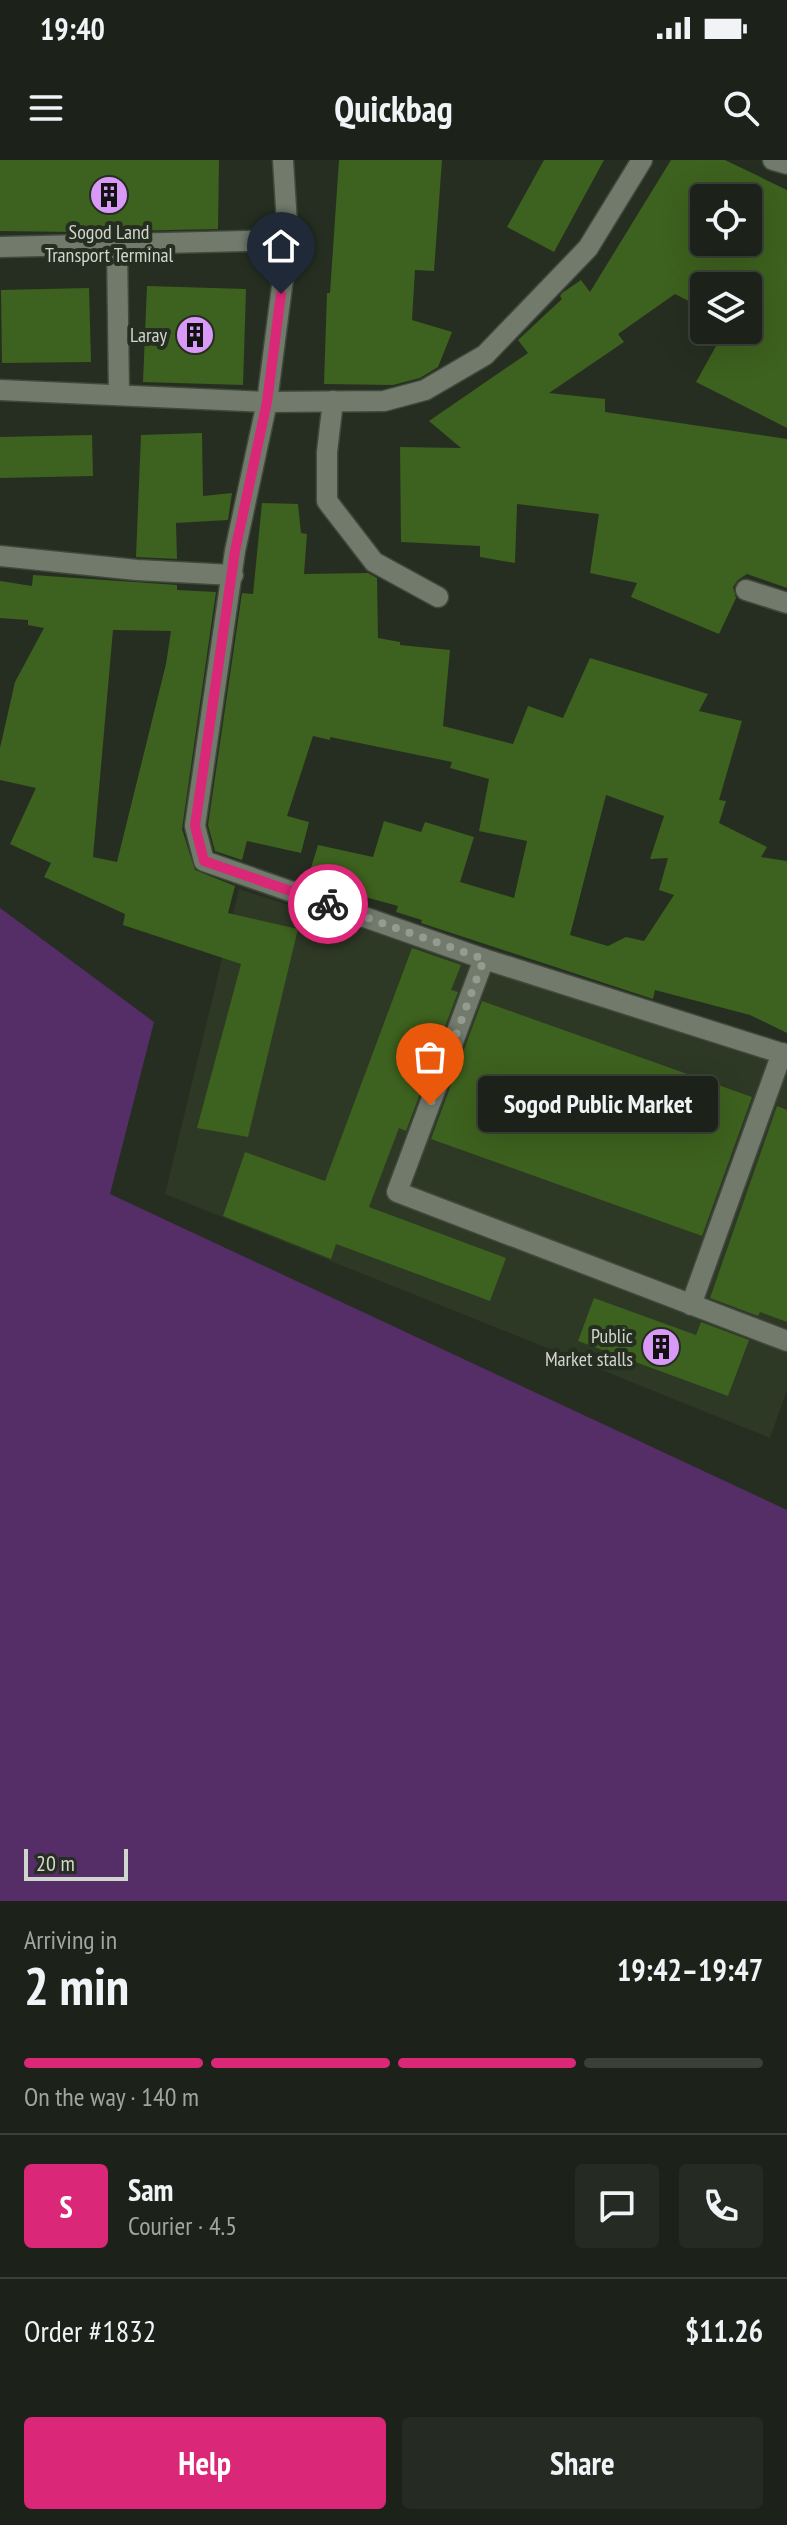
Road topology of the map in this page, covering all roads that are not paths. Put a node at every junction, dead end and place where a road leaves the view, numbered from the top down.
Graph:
1 (283, 160) edge
2 (642, 160) edge
3 (773, 160) edge
4 (787, 164) edge
5 (288, 240) junction
6 (117, 245) junction
7 (0, 247) edge
8 (0, 390) edge
9 (119, 395) junction
10 (333, 401) junction
11 (267, 402) junction
12 (0, 556) edge
13 (233, 575) junction
14 (746, 590) dead end
15 (438, 597) dead end
16 (787, 603) edge
17 (484, 959) junction
18 (784, 1054) edge
19 (691, 1305) junction
20 (787, 1341) edge

1 - 5 street
2 - 10 street
3 - 4 street
5 - 6 street
5 - 11 street
6 - 7 street
6 - 9 street
8 - 9 street
9 - 11 street
10 - 11 street
10 - 15 street
11 - 13 street
12 - 13 street
13 - 17 street
14 - 16 street
17 - 18 street
17 - 19 street
18 - 19 street
19 - 20 street

